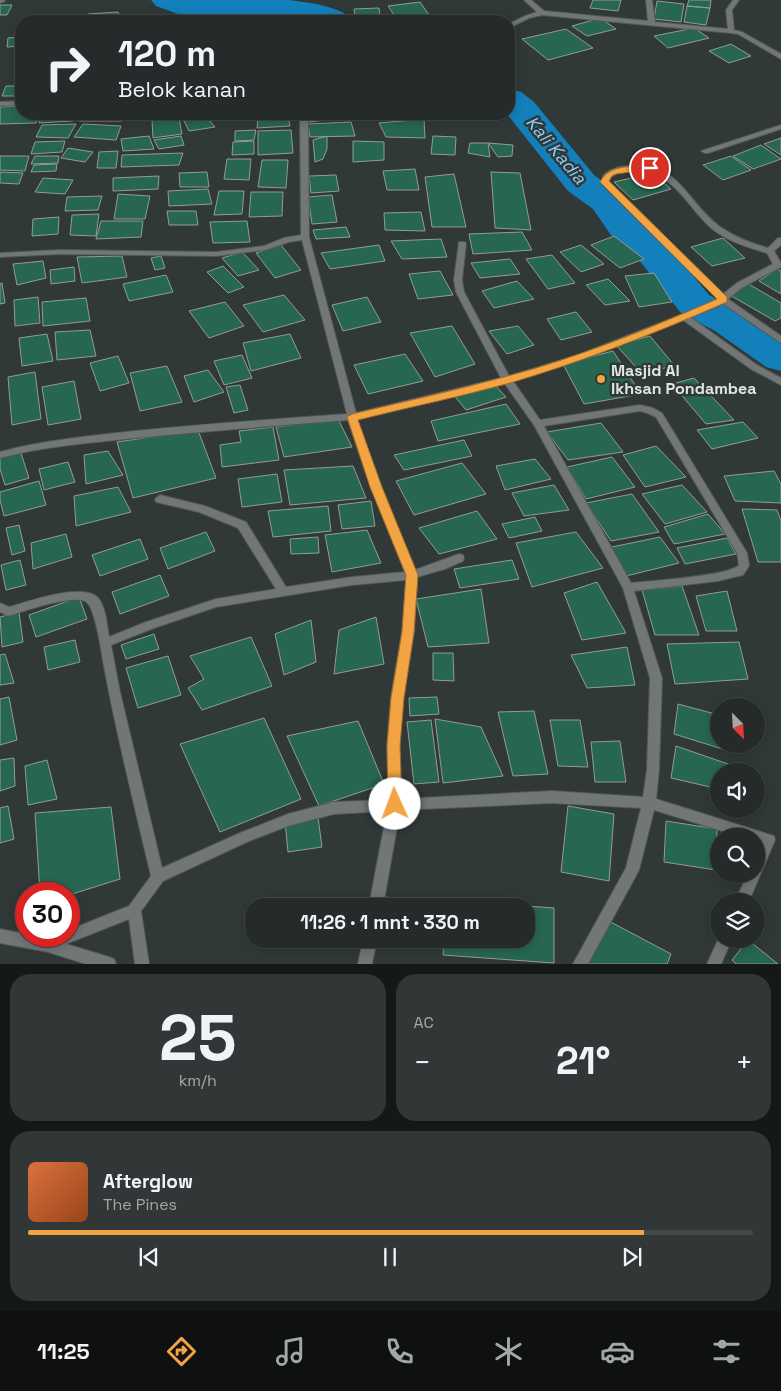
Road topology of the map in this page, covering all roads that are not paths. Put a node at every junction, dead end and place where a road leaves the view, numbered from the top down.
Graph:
1 (527, 0) edge
2 (649, 0) edge
3 (736, 0) edge
4 (542, 13) junction
5 (515, 24) edge
6 (652, 24) junction
7 (731, 31) junction
8 (781, 58) edge
9 (15, 103) edge
10 (0, 104) edge
11 (304, 120) edge
12 (781, 127) edge
13 (705, 151) dead end
14 (305, 236) junction
15 (781, 240) edge
16 (462, 244) dead end
17 (770, 251) junction
18 (0, 255) edge
19 (780, 265) edge
20 (724, 300) junction
21 (687, 316) junction
22 (781, 340) edge
23 (507, 380) junction
24 (781, 382) edge
25 (352, 417) junction
26 (538, 424) junction
27 (0, 455) edge
28 (160, 499) dead end
29 (460, 558) dead end
30 (412, 575) junction
31 (628, 588) junction
32 (283, 591) junction
33 (0, 607) edge
34 (105, 643) junction
35 (649, 803) junction
36 (395, 804) junction
37 (730, 828) edge
38 (765, 839) edge
39 (765, 849) edge
40 (158, 877) junction
41 (377, 898) edge
42 (134, 910) junction
43 (80, 932) edge
44 (0, 936) edge
45 (15, 939) edge
46 (55, 947) edge
47 (368, 948) edge
48 (721, 948) edge
49 (110, 964) edge
50 (142, 964) edge
51 (365, 964) edge
52 (580, 964) edge
53 (714, 964) edge

1 - 4 street
2 - 6 street
3 - 7 street
4 - 5 street
4 - 6 street
6 - 7 street
7 - 8 street
9 - 10 street
11 - 14 street
12 - 13 street
14 - 18 street
14 - 25 street
15 - 17 street
16 - 23 street
17 - 19 street
17 - 20 street
19 - 20 street
20 - 21 street
20 - 22 street
21 - 23 street
21 - 24 street
23 - 25 street
23 - 26 street
25 - 27 street
25 - 30 street
26 - 31 street
26 - 31 street
28 - 32 street
29 - 30 street
30 - 32 street
30 - 36 street
31 - 35 street
32 - 34 street
33 - 34 street
34 - 40 street
35 - 36 street
35 - 37 street
35 - 52 street
36 - 40 street
36 - 41 street
38 - 39 street
40 - 42 street
42 - 43 street
42 - 50 street
44 - 45 street
46 - 49 street
47 - 51 street
48 - 53 street

